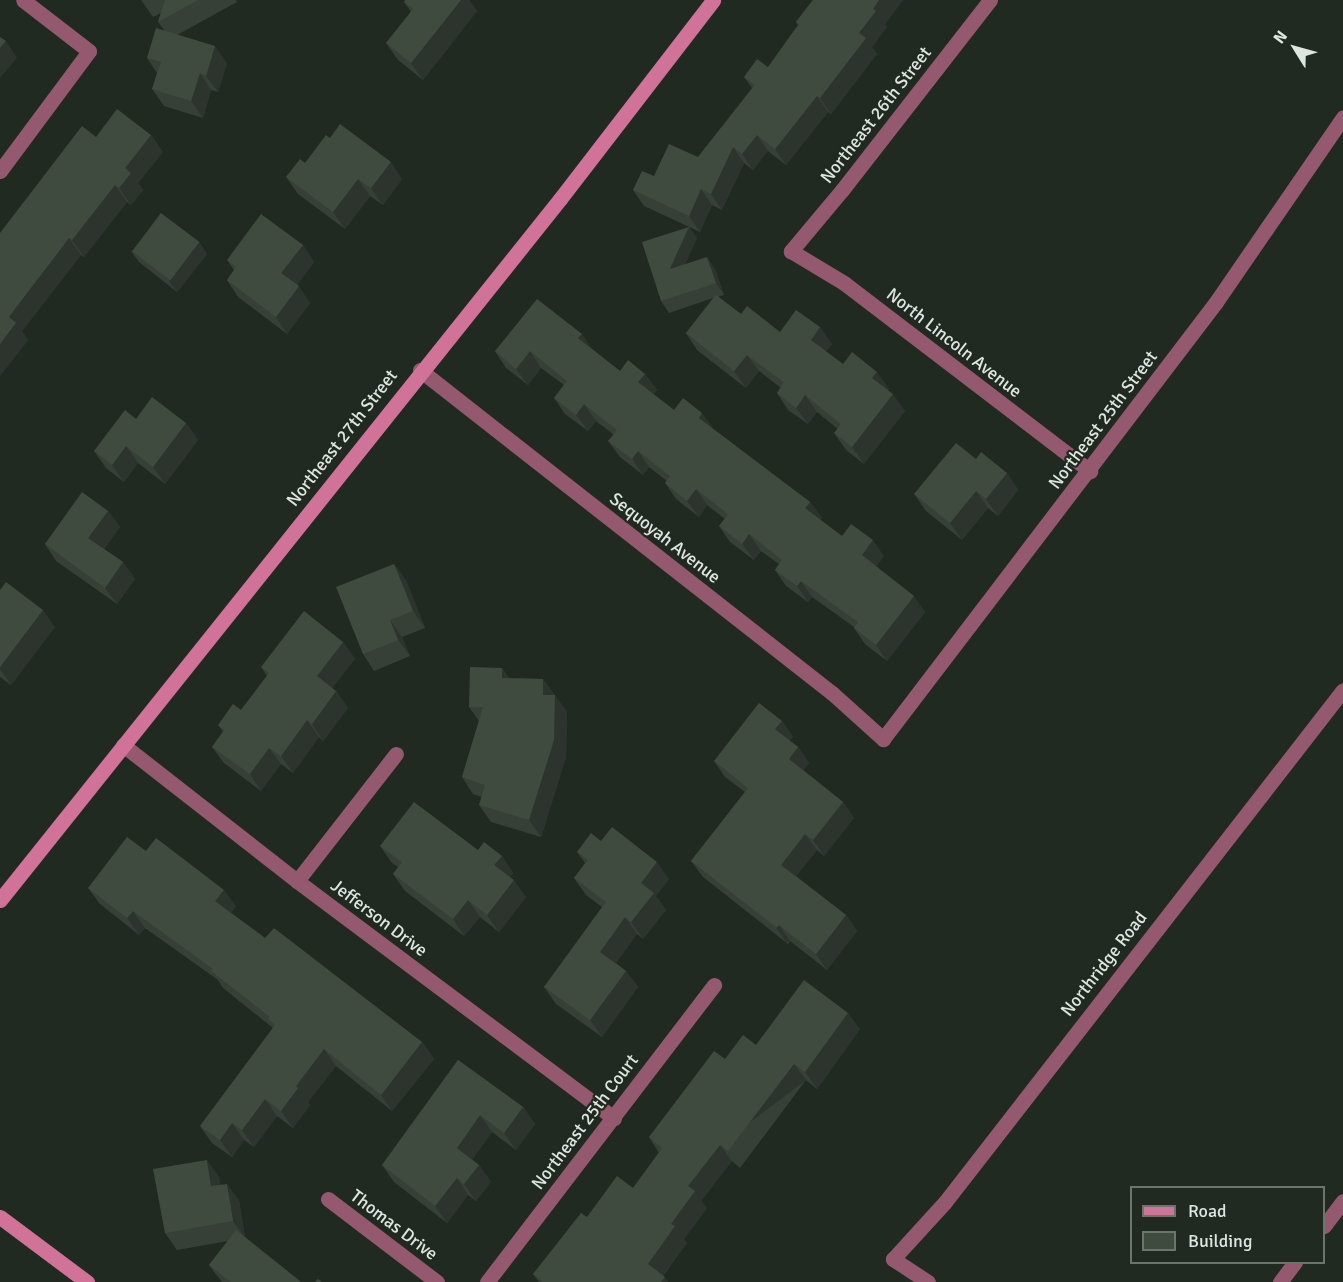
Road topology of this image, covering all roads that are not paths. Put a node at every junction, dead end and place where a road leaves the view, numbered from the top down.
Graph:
1 (23, 0) edge
2 (713, 0) edge
3 (990, 0) edge
4 (1343, 117) edge
5 (0, 171) edge
6 (790, 251) joint
7 (420, 370) junction
8 (1090, 471) junction
9 (1343, 690) edge
10 (884, 739) joint
11 (123, 745) junction
12 (396, 754) dead end
13 (297, 881) junction
14 (0, 900) edge
15 (714, 986) dead end
16 (614, 1118) junction
17 (328, 1199) dead end
18 (1343, 1201) edge
19 (0, 1216) edge
20 (1325, 1224) edge
21 (1294, 1264) edge
22 (87, 1282) edge
23 (437, 1282) edge
24 (487, 1282) edge
25 (928, 1282) edge
26 (1280, 1282) edge

1 - 5 street
2 - 7 street, Northeast 27th Street
3 - 6 street, Northeast 26th Street
4 - 8 street, Northeast 25th Street
6 - 8 street, North Lincoln Avenue
7 - 10 street, Sequoyah Avenue
7 - 11 street, Northeast 27th Street
8 - 10 street, Northeast 25th Street
9 - 25 street, Northridge Road
11 - 13 street, Jefferson Drive
11 - 14 street, Northeast 27th Street
12 - 13 street
13 - 16 street, Jefferson Drive
15 - 16 street, Northeast 25th Court
16 - 24 street, Northeast 25th Court
17 - 23 street, Thomas Drive
18 - 20 street
19 - 22 street
21 - 26 street

